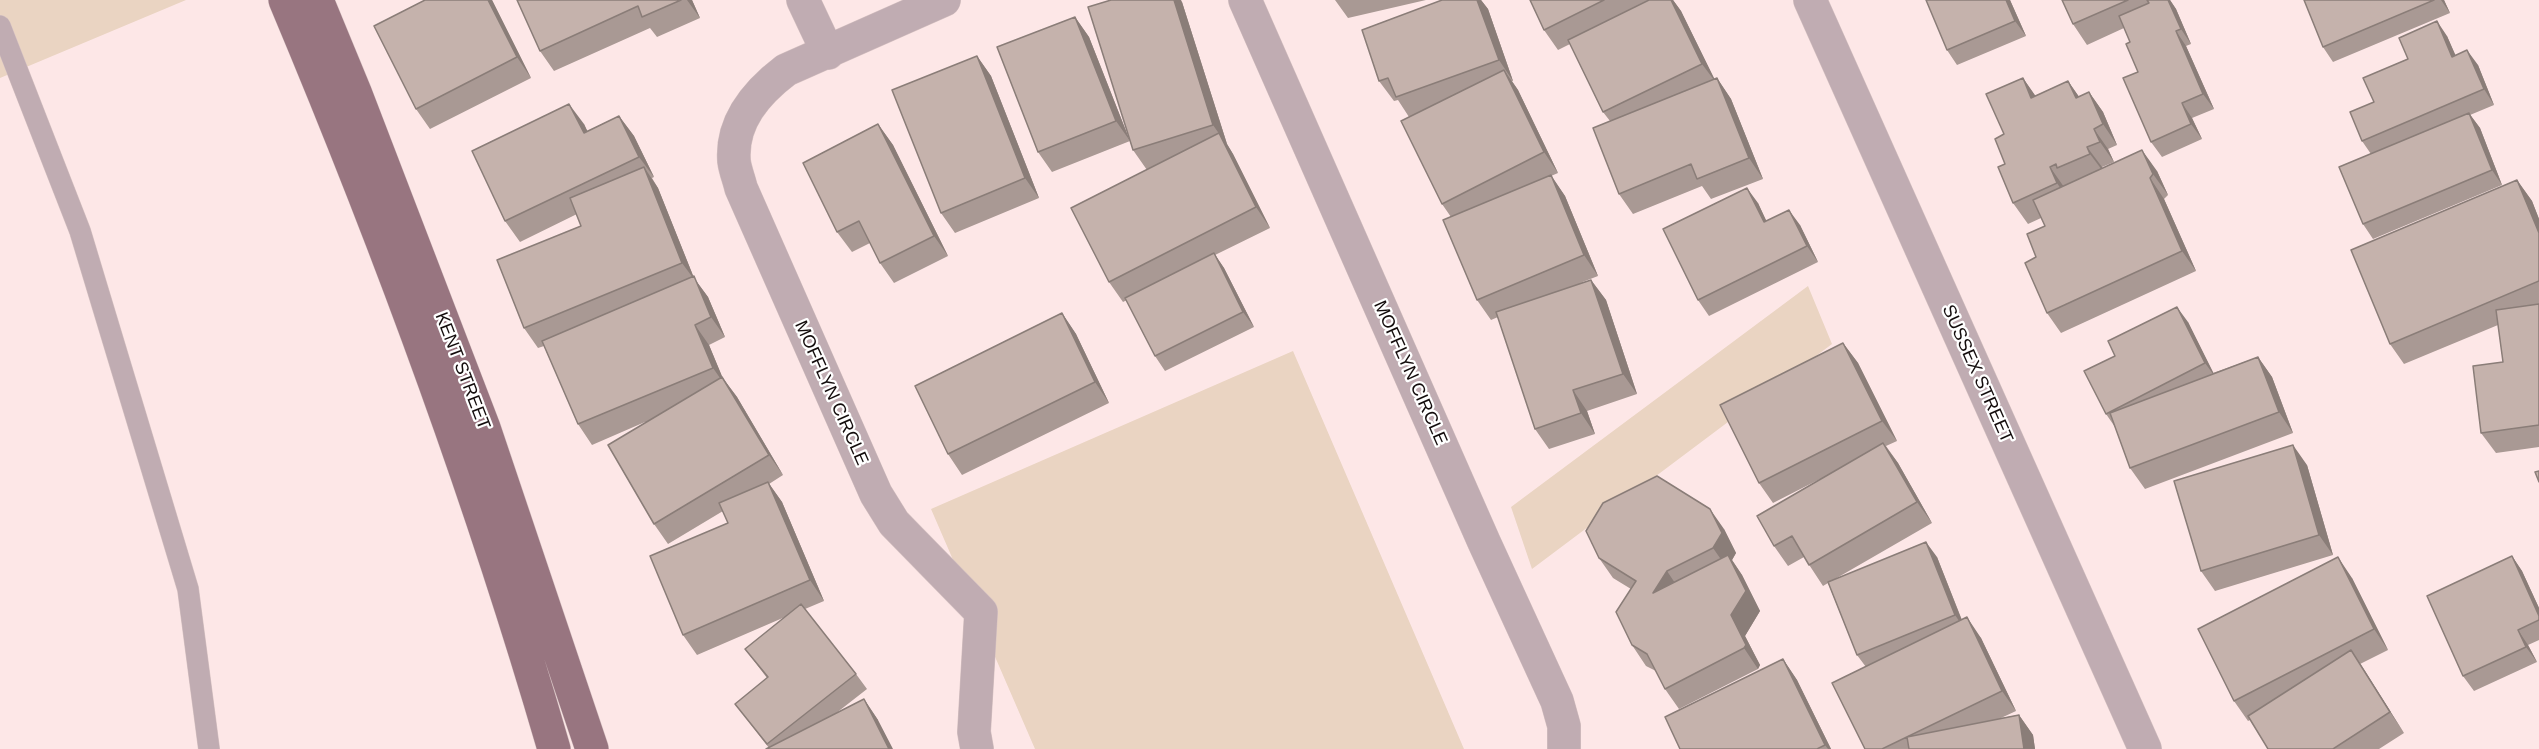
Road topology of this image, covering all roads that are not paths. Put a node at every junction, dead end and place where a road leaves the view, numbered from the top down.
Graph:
1 (285, 0) edge
2 (317, 0) edge
3 (802, 0) edge
4 (944, 0) edge
5 (1245, 0) edge
6 (1810, 0) edge
7 (0, 26) edge
8 (828, 53) junction
9 (209, 749) edge
10 (554, 749) edge
11 (592, 749) edge
12 (977, 749) edge
13 (1564, 749) edge
14 (2145, 749) edge

1 - 10 main road, KENT STREET
2 - 11 main road, KENT STREET
3 - 8 street
4 - 8 street, MOFFLYN CIRCLE
5 - 13 street, MOFFLYN CIRCLE
6 - 14 street, SUSSEX STREET
7 - 9 lane
8 - 12 street, MOFFLYN CIRCLE

